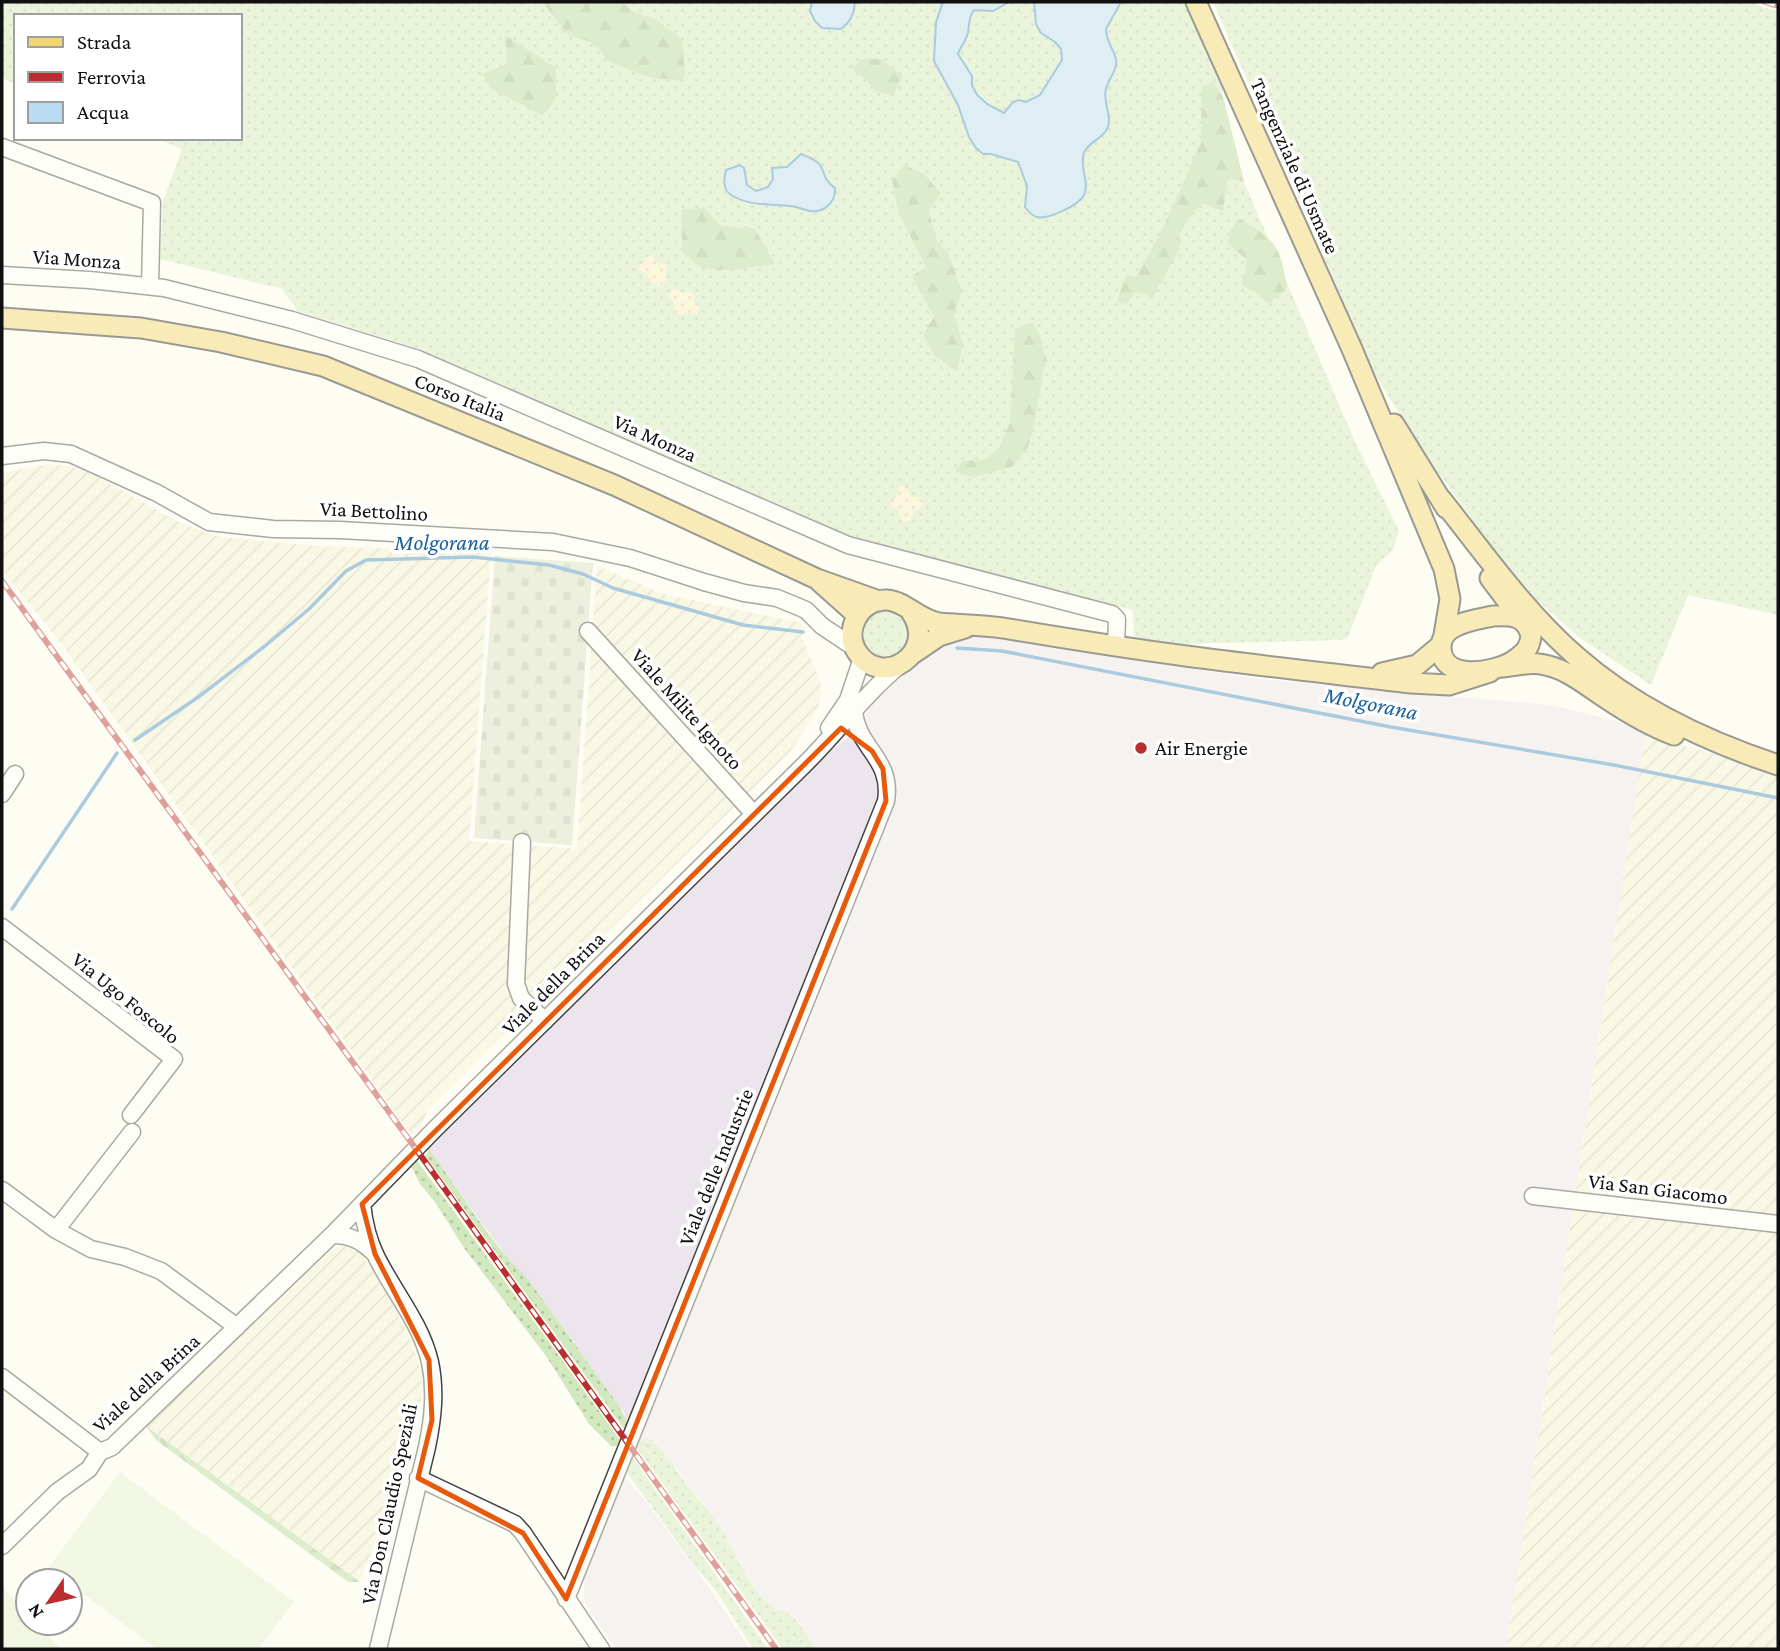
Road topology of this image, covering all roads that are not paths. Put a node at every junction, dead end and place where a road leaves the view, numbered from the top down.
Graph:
1 (1196, 2) edge
2 (2, 147) edge
3 (2, 275) edge
4 (150, 286) junction
5 (2, 318) edge
6 (1352, 349) junction
7 (2, 456) edge
8 (1441, 499) junction
9 (817, 579) junction
10 (879, 601) junction
11 (911, 612) junction
12 (855, 619) junction
13 (976, 624) junction
14 (1525, 624) junction
15 (828, 630) junction
16 (588, 631) dead end
17 (1442, 640) junction
18 (1116, 646) junction
19 (858, 653) junction
20 (907, 659) junction
21 (1496, 670) junction
22 (1360, 677) junction
23 (1620, 690) junction
24 (851, 706) junction
25 (841, 728) junction
26 (872, 751) junction
27 (1746, 754) junction
28 (806, 763) junction
29 (1778, 765) edge
30 (15, 774) dead end
31 (2, 794) edge
32 (754, 814) junction
33 (522, 842) dead end
34 (2, 927) edge
35 (545, 1021) junction
36 (131, 1115) dead end
37 (132, 1132) dead end
38 (2, 1190) edge
39 (1533, 1196) dead end
40 (362, 1204) junction
41 (1778, 1224) edge
42 (56, 1230) junction
43 (332, 1235) junction
44 (374, 1254) junction
45 (237, 1327) junction
46 (2, 1377) edge
47 (100, 1452) junction
48 (418, 1478) junction
49 (2, 1546) edge
50 (566, 1599) junction
51 (378, 1649) edge
52 (601, 1649) edge

1 - 6 main road, Tangenziale di Usmate
2 - 4 street, Via Monza
3 - 4 street, Via Monza
4 - 18 street, Via Monza
5 - 9 main road, Corso Italia
6 - 8 main road
6 - 17 main road
7 - 15 street, Via Bettolino
8 - 14 main road
8 - 23 main road
9 - 10 main road, Corso Italia
9 - 12 main road
10 - 11 main road
10 - 12 main road
11 - 13 main road
11 - 20 main road
12 - 15 street
12 - 19 main road
13 - 18 main road
13 - 20 main road
14 - 17 main road
14 - 21 main road
14 - 23 main road
15 - 19 street, Via Bettolino
16 - 32 street, Viale Milite Ignoto
17 - 21 main road
17 - 22 main road
18 - 22 main road
19 - 20 main road
19 - 24 street, Viale della Brina
20 - 24 street, Viale della Brina
21 - 22 main road
21 - 27 main road
23 - 27 main road
24 - 25 street, Viale della Brina
24 - 26 street, Viale delle Industrie
24 - 28 street, Viale della Brina
25 - 26 street, Viale delle Industrie
25 - 28 street, Viale della Brina
26 - 50 street, Viale delle Industrie
27 - 29 main road
28 - 32 street, Viale della Brina
30 - 31 street
32 - 35 street, Viale della Brina
33 - 35 street
34 - 36 street, Via Ugo Foscolo
35 - 40 street, Viale della Brina
37 - 42 street
38 - 42 street
39 - 41 street, Via San Giacomo
40 - 43 street, Viale della Brina
40 - 44 street, Via Don Claudio Speziali
42 - 45 street
43 - 44 street, Via Don Claudio Speziali
43 - 45 street, Viale della Brina
44 - 48 street, Via Don Claudio Speziali
45 - 47 street, Viale della Brina
46 - 47 street
47 - 49 street, Viale della Brina
48 - 50 street
48 - 51 street, Via Don Claudio Speziali
50 - 52 street

